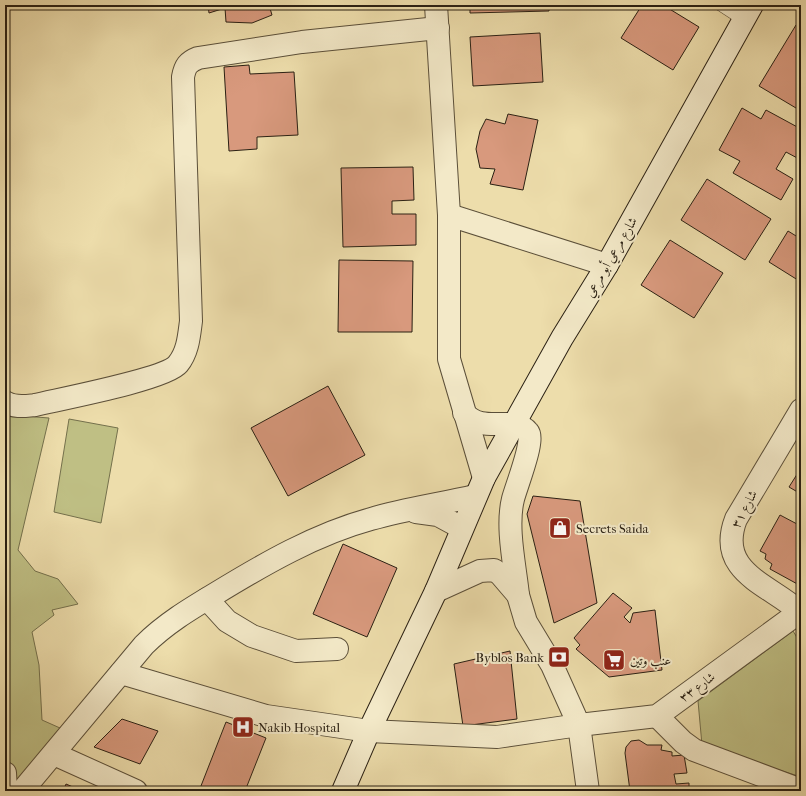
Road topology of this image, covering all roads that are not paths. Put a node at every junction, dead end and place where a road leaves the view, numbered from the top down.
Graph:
1 (436, 5) edge
2 (720, 5) edge
3 (747, 12) edge
4 (438, 28) junction
5 (449, 215) junction
6 (608, 266) junction
7 (5, 402) edge
8 (801, 410) edge
9 (464, 413) junction
10 (515, 424) junction
11 (473, 503) junction
12 (439, 510) junction
13 (436, 591) junction
14 (518, 595) junction
15 (207, 599) junction
16 (801, 612) edge
17 (337, 649) dead end
18 (121, 673) junction
19 (657, 716) junction
20 (579, 725) junction
21 (369, 731) junction
22 (54, 754) junction
23 (5, 773) edge
24 (801, 790) edge
25 (6, 791) edge
26 (22, 791) edge
27 (136, 791) edge
28 (343, 791) edge
29 (588, 791) edge

1 - 4 street
2 - 3 lane
3 - 6 street, شارع مرعي أبو مرعي
4 - 5 street
4 - 7 street
5 - 6 street
5 - 9 street
6 - 10 street, شارع مرعي أبو مرعي
8 - 16 street, شارع ٣١
9 - 10 street
9 - 11 street
10 - 11 street, شارع مرعي أبو مرعي
10 - 14 street
11 - 12 street
11 - 12 street
11 - 13 street, شارع مرعي أبو مرعي
12 - 15 street
13 - 14 street
13 - 21 street, شارع مرعي أبو مرعي
14 - 20 street
15 - 17 street
15 - 18 street
16 - 19 street, شارع ٣٣
18 - 21 street, شارع ٣٣
18 - 22 street
19 - 20 street, شارع ٣٣
19 - 24 street
20 - 21 street, شارع ٣٣
20 - 29 street
21 - 28 street, شارع مرعي أبو مرعي
22 - 26 street
22 - 27 street
23 - 25 street

